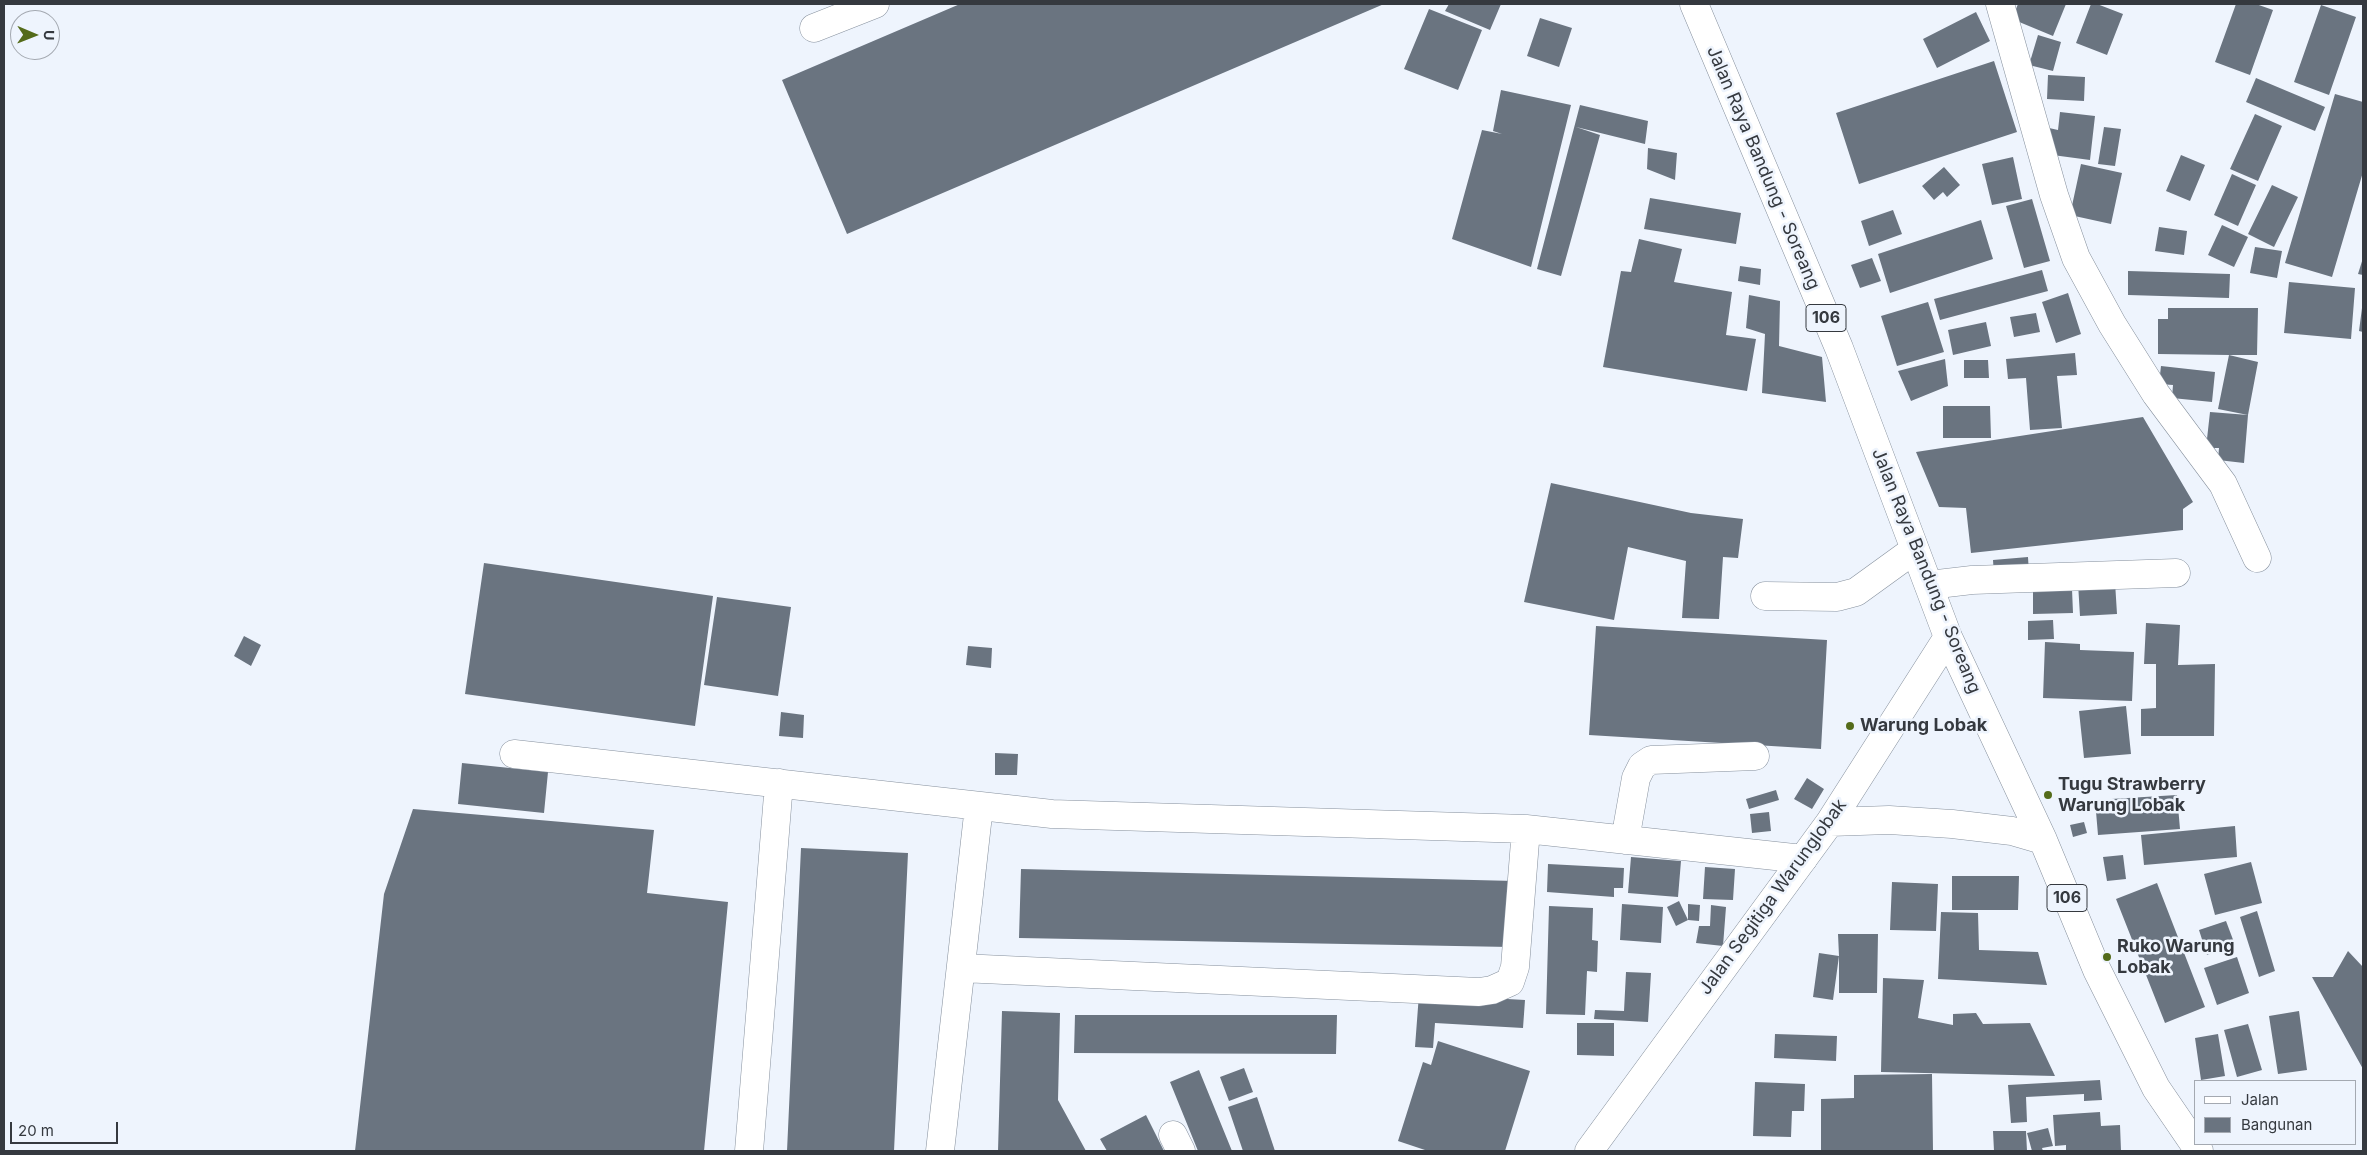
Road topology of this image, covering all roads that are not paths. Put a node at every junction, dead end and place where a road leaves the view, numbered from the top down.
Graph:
1 (875, 4) edge
2 (1694, 4) edge
3 (2000, 4) edge
4 (814, 28) dead end
5 (1914, 550) junction
6 (2258, 558) dead end
7 (2176, 572) dead end
8 (1929, 585) junction
9 (1765, 596) dead end
10 (1948, 637) junction
11 (514, 754) dead end
12 (1755, 756) dead end
13 (779, 784) junction
14 (979, 806) junction
15 (1830, 822) junction
16 (1526, 829) junction
17 (1625, 840) junction
18 (2043, 840) junction
19 (1802, 859) junction
20 (961, 968) junction
21 (2194, 1144) edge
22 (749, 1151) edge
23 (940, 1151) edge
24 (1589, 1151) edge

1 - 4 main road
2 - 5 main road, Jalan Raya Bandung - Soreang / 106
3 - 6 main road
5 - 8 main road, Jalan Raya Bandung - Soreang / 106
5 - 9 main road
7 - 8 main road
8 - 10 main road, Jalan Raya Bandung - Soreang / 106
10 - 15 main road, Jalan Segitiga Warunglobak
10 - 18 main road, Jalan Raya Bandung - Soreang / 106
11 - 13 main road
12 - 17 main road
13 - 14 main road
13 - 22 main road
14 - 16 main road
14 - 20 main road
15 - 18 main road
15 - 19 main road, Jalan Segitiga Warunglobak
16 - 17 main road
16 - 20 main road
17 - 19 main road
18 - 21 main road, Jalan Raya Bandung - Soreang / 106
19 - 24 main road, Jalan Segitiga Warunglobak
20 - 23 main road

